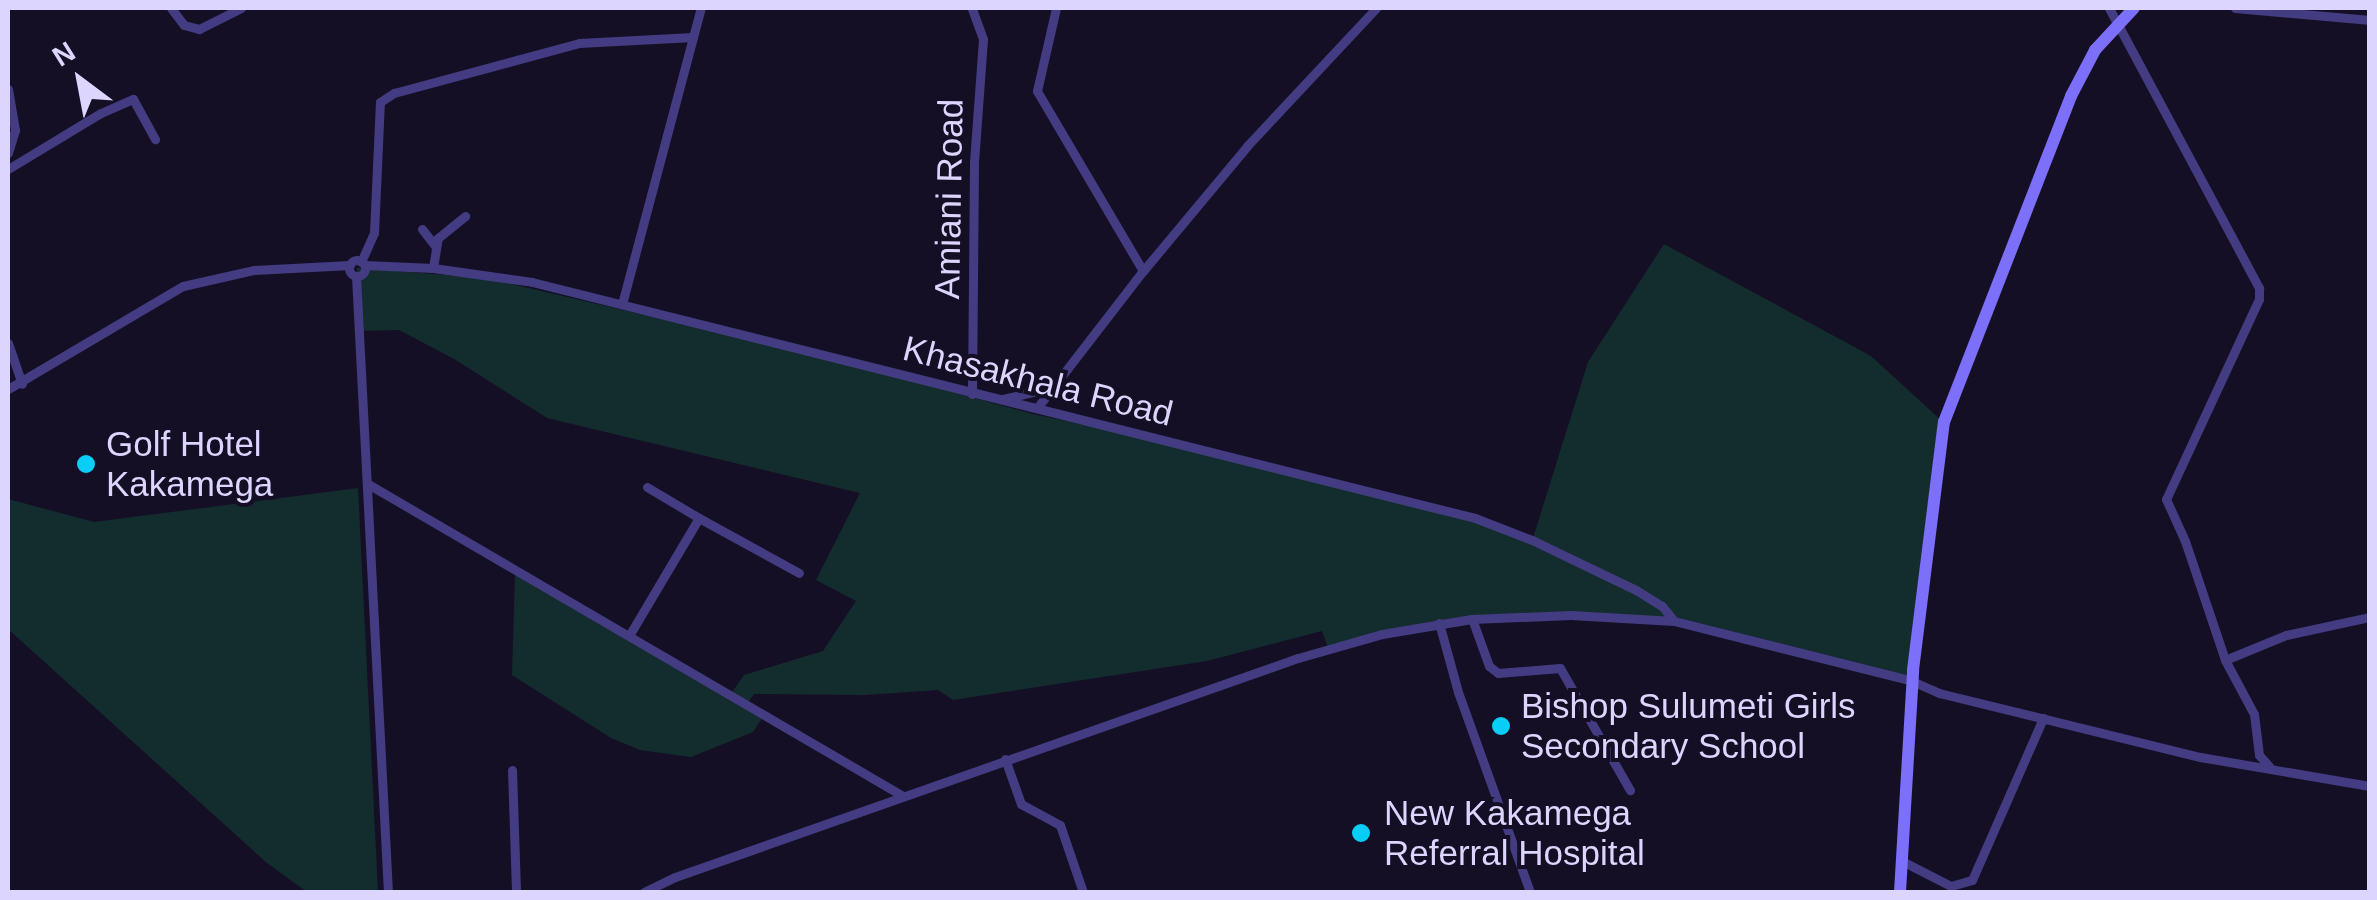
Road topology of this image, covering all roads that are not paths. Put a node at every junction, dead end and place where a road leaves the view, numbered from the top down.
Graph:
1 (171, 8) edge
2 (240, 8) edge
3 (701, 8) edge
4 (972, 8) edge
5 (1056, 8) edge
6 (1376, 8) edge
7 (2108, 8) edge
8 (2134, 8) edge
9 (2235, 8) edge
10 (2370, 20) edge
11 (2116, 25) junction
12 (694, 37) junction
13 (8, 89) edge
14 (155, 139) dead end
15 (8, 153) edge
16 (8, 169) edge
17 (465, 216) dead end
18 (422, 229) dead end
19 (436, 247) junction
20 (363, 263) junction
21 (350, 266) junction
22 (432, 268) junction
23 (1142, 270) junction
24 (356, 276) junction
25 (622, 304) junction
26 (8, 343) edge
27 (22, 384) junction
28 (1049, 388) junction
29 (8, 389) edge
30 (972, 394) junction
31 (1001, 400) junction
32 (1037, 408) junction
33 (368, 484) junction
34 (647, 488) dead end
35 (700, 518) junction
36 (800, 573) dead end
37 (2370, 618) edge
38 (1472, 619) junction
39 (1674, 621) junction
40 (1439, 623) junction
41 (630, 634) junction
42 (2224, 660) junction
43 (1912, 682) junction
44 (2043, 718) junction
45 (1005, 759) junction
46 (2269, 766) junction
47 (512, 770) dead end
48 (2370, 786) edge
49 (1630, 790) dead end
50 (903, 796) junction
51 (1904, 862) junction
52 (388, 892) edge
53 (516, 892) edge
54 (644, 892) edge
55 (1082, 892) edge
56 (1530, 892) edge
57 (1900, 892) edge

1 - 2 street
3 - 12 street
4 - 30 street, Amiani Road
5 - 23 street
6 - 23 street
7 - 11 street
8 - 11 main road
9 - 10 street
11 - 42 street
11 - 43 main road
12 - 20 street
12 - 25 street
13 - 15 street
14 - 16 street
17 - 19 street
18 - 19 street
19 - 22 street
20 - 21 street
20 - 22 street, Khasakhala Road
20 - 24 street
21 - 24 street
21 - 27 street
22 - 25 street, Khasakhala Road
23 - 28 street
24 - 33 street
25 - 30 street, Khasakhala Road
26 - 27 street
27 - 29 street
28 - 31 street
28 - 32 street
30 - 31 street, Khasakhala Road
31 - 32 street, Khasakhala Road
32 - 39 street, Khasakhala Road
33 - 41 street
33 - 52 street
34 - 35 street
35 - 36 street
35 - 41 street
37 - 42 street
38 - 39 street
38 - 40 street
38 - 49 street
39 - 43 street
40 - 45 street
40 - 56 street
41 - 50 street
42 - 46 street
43 - 44 street
43 - 51 main road
44 - 46 street
44 - 51 street
45 - 50 street
45 - 55 street
46 - 48 street
47 - 53 street
50 - 54 street
51 - 57 main road

